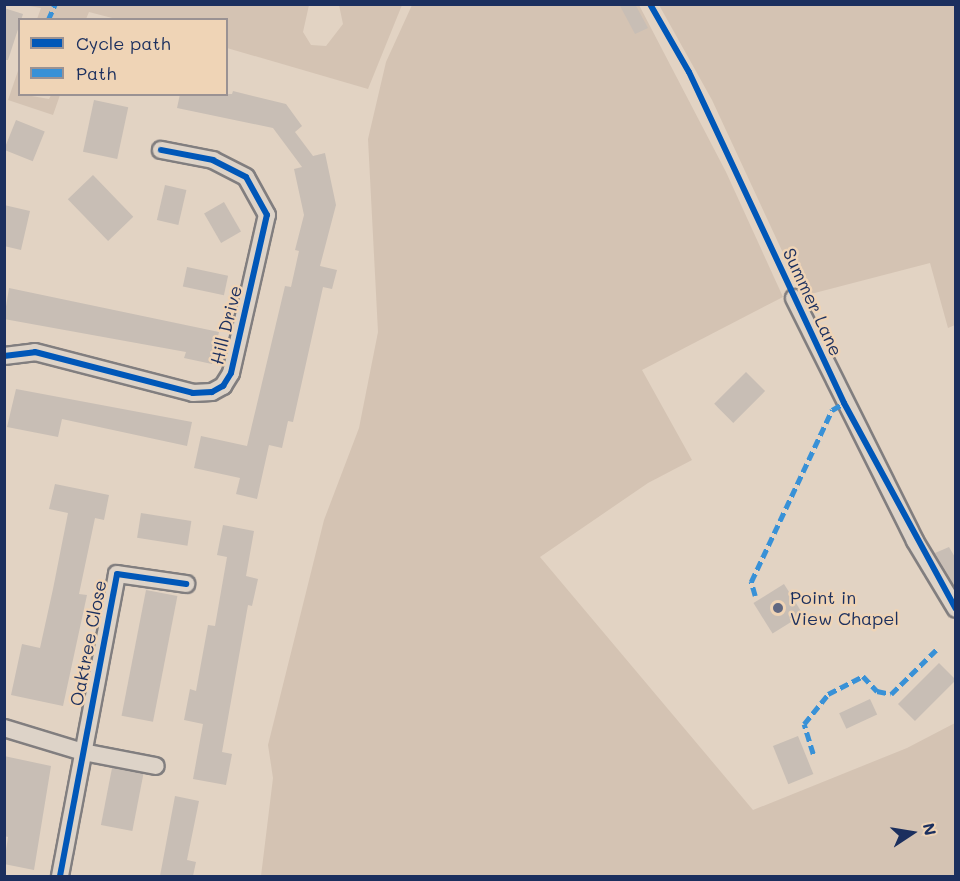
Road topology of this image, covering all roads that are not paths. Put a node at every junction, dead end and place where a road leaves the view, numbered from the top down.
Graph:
1 (161, 150) dead end
2 (794, 298) dead end
3 (4, 356) edge
4 (186, 584) dead end
5 (956, 609) edge
6 (4, 728) edge
7 (84, 752) junction
8 (156, 766) dead end
9 (60, 876) edge

1 - 3 street, Hill Drive
2 - 5 street, Summer Lane
4 - 7 street, Oaktree Close
6 - 7 street
7 - 8 street
7 - 9 street

